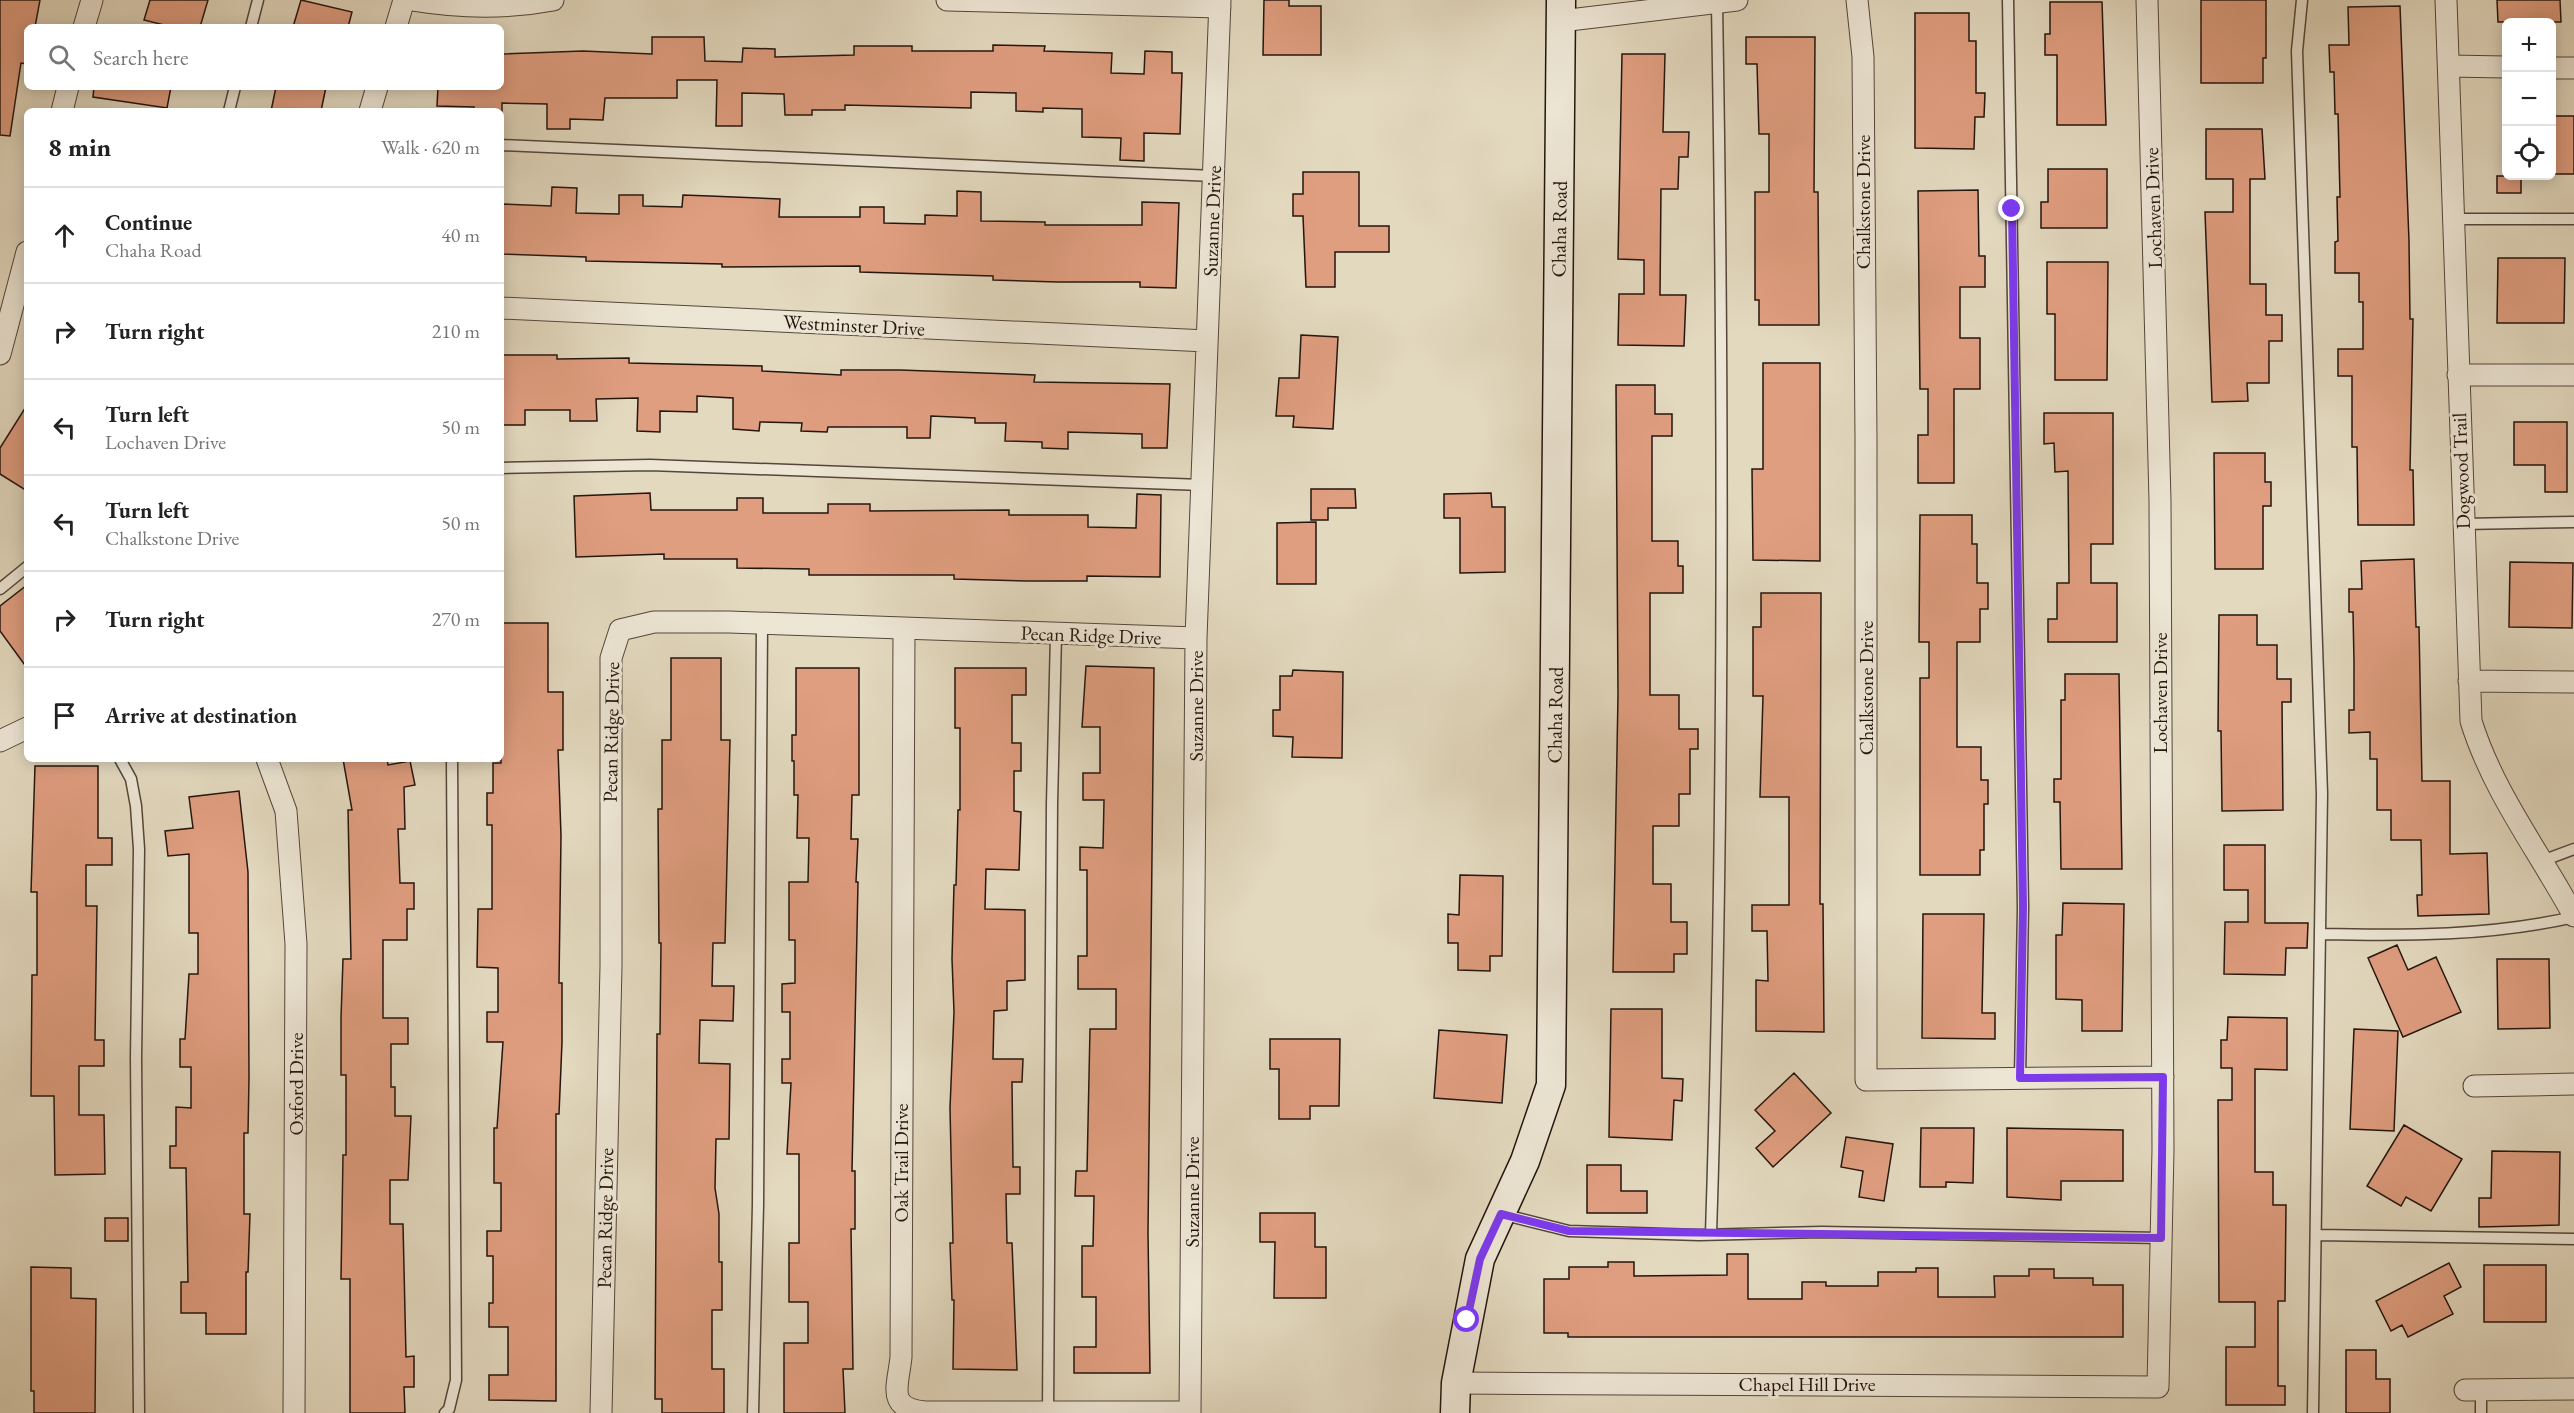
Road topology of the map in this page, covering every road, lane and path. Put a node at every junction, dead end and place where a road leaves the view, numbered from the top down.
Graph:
1 (92, 0) edge
2 (258, 0) edge
3 (404, 0) edge
4 (412, 0) edge
5 (553, 0) edge
6 (947, 0) edge
7 (1857, 0) edge
8 (2008, 0) edge
9 (2147, 0) edge
10 (2302, 0) edge
11 (2446, 0) edge
12 (1727, 2) edge
13 (1220, 4) edge
14 (1561, 10) edge
15 (85, 24) edge
16 (252, 24) edge
17 (397, 24) edge
18 (2449, 66) junction
19 (2502, 67) edge
20 (2556, 68) edge
21 (2574, 68) edge
22 (67, 90) edge
23 (235, 90) edge
24 (376, 90) edge
25 (63, 108) edge
26 (230, 108) edge
27 (371, 108) edge
28 (504, 145) edge
29 (1214, 176) junction
30 (2453, 219) junction
31 (2574, 219) edge
32 (24, 263) edge
33 (504, 309) edge
34 (1207, 341) junction
35 (0, 354) edge
36 (2457, 375) junction
37 (2574, 375) edge
38 (504, 468) edge
39 (1202, 485) junction
40 (2574, 522) edge
41 (2463, 524) junction
42 (24, 570) edge
43 (0, 590) edge
44 (762, 624) junction
45 (904, 630) junction
46 (1056, 634) junction
47 (1196, 638) junction
48 (2469, 681) junction
49 (2574, 681) edge
50 (24, 729) edge
51 (0, 741) edge
52 (122, 762) edge
53 (268, 762) edge
54 (452, 762) edge
55 (2574, 849) edge
56 (2542, 861) junction
57 (2574, 916) edge
58 (2321, 934) junction
59 (2163, 1077) junction
60 (2020, 1078) junction
61 (2574, 1084) edge
62 (2474, 1086) dead end
63 (1501, 1214) junction
64 (1711, 1234) junction
65 (2317, 1235) junction
66 (2161, 1238) junction
67 (2574, 1239) edge
68 (1456, 1383) junction
69 (2158, 1387) joint
70 (2574, 1389) edge
71 (2473, 1390) joint
72 (1048, 1412) edge
73 (139, 1413) edge
74 (294, 1413) edge
75 (445, 1413) edge
76 (602, 1413) edge
77 (753, 1413) edge
78 (1075, 1413) edge
79 (1190, 1413) edge
80 (1455, 1413) edge
81 (2313, 1413) edge
82 (2481, 1413) edge

1 - 15 street
2 - 16 lane
3 - 17 street
4 - 5 street
6 - 13 street
7 - 60 street, Chalkstone Drive
8 - 60 lane
9 - 59 street, Lochaven Drive
10 - 58 lane
11 - 18 street, Dogwood Trail
12 - 14 street
12 - 64 lane
13 - 29 street, Suzanne Drive
14 - 63 street, Chaha Road
18 - 19 street
18 - 30 street, Dogwood Trail
20 - 21 street
22 - 25 street
23 - 26 lane
24 - 27 street
28 - 29 lane
29 - 34 street, Suzanne Drive
30 - 31 lane
30 - 36 street, Dogwood Trail
32 - 35 street
33 - 34 street, Westminster Drive
34 - 39 street, Suzanne Drive
36 - 37 street
36 - 41 street, Dogwood Trail
38 - 39 lane
39 - 47 street, Suzanne Drive
40 - 41 lane
41 - 48 street, Dogwood Trail
42 - 43 lane
44 - 45 street, Pecan Ridge Drive
44 - 76 street, Pecan Ridge Drive
44 - 77 lane
45 - 46 street, Pecan Ridge Drive
45 - 72 street, Oak Trail Drive
46 - 47 street, Pecan Ridge Drive
46 - 72 lane
47 - 79 street, Suzanne Drive
48 - 49 street
48 - 56 street, Dogwood Trail
50 - 51 street
52 - 73 lane
53 - 74 street, Oxford Drive
54 - 75 lane
55 - 56 lane
56 - 57 street, Dogwood Trail
57 - 58 lane
58 - 65 lane
59 - 60 street, Chalkstone Drive
59 - 66 street, Lochaven Drive
61 - 62 street
63 - 64 lane
63 - 68 street, Chaha Road
64 - 66 lane
65 - 67 lane
65 - 81 lane
66 - 69 street, Lochaven Drive
68 - 69 street, Chapel Hill Drive
68 - 80 street, Chaha Road
70 - 71 street
71 - 82 lane
72 - 78 street, Oak Trail Drive
78 - 79 street, Oak Trail Drive

